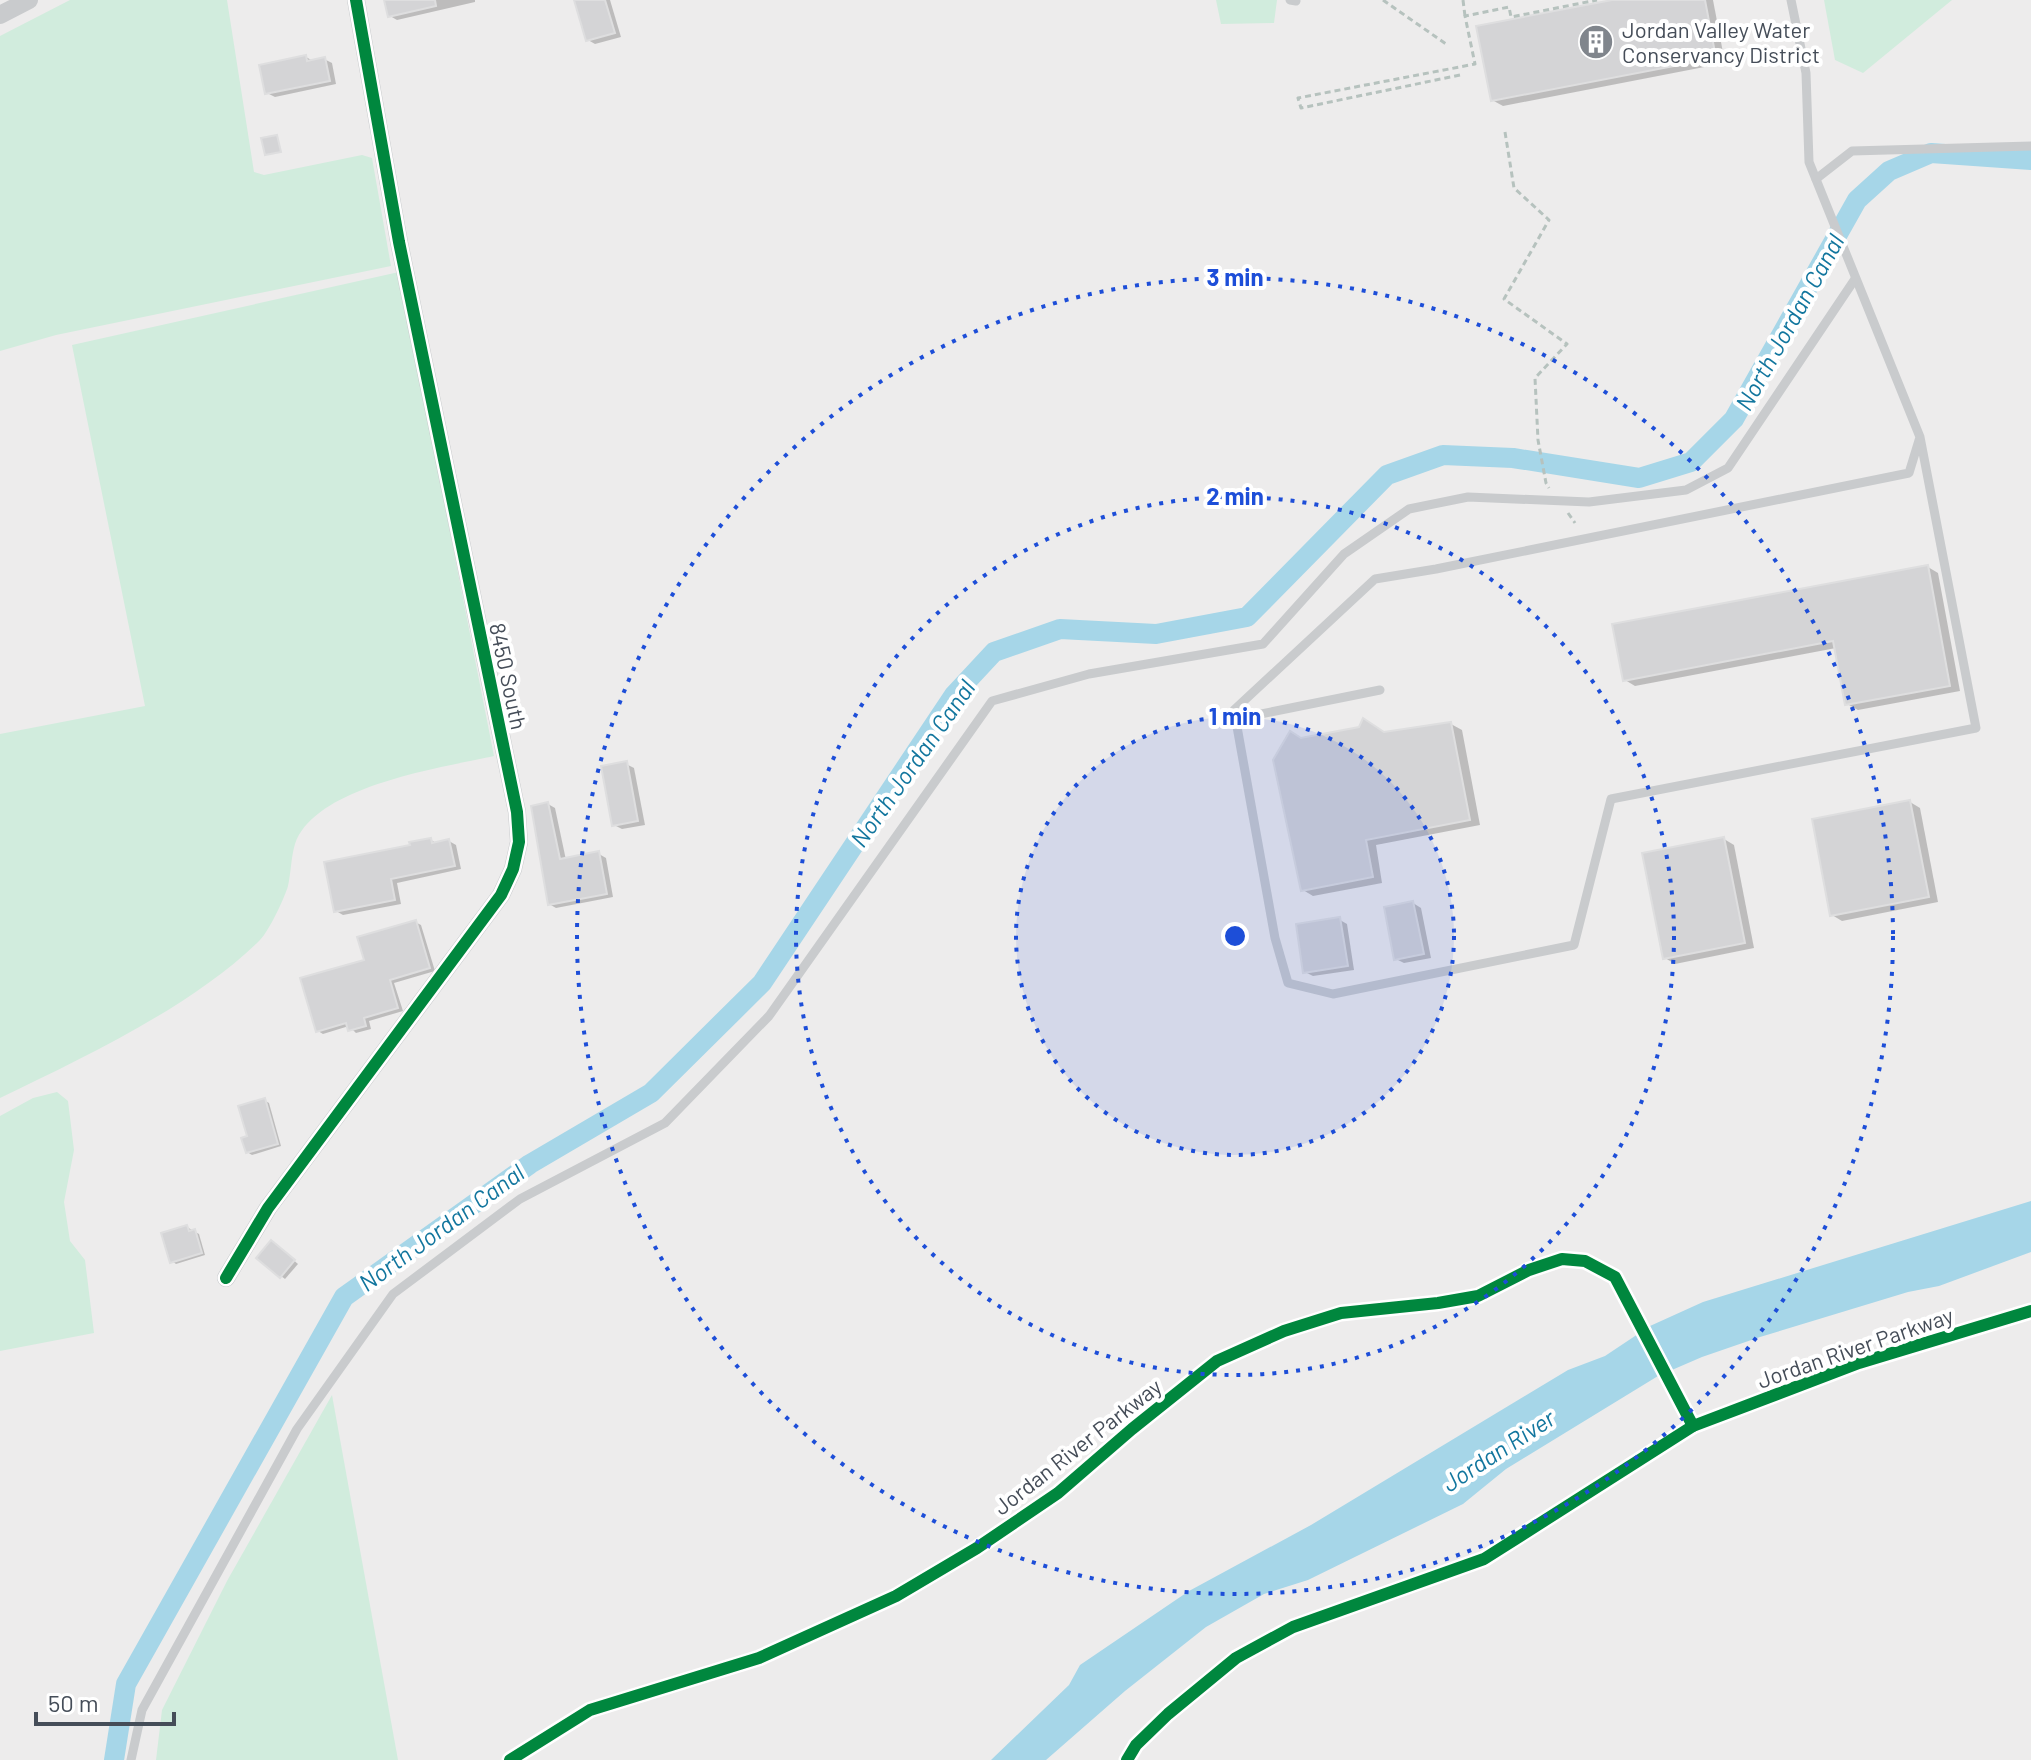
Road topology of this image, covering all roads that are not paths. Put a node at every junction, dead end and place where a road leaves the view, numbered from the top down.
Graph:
1 (29, 0) edge
2 (356, 0) edge
3 (1290, 0) edge
4 (1791, 0) edge
5 (1296, 1) edge
6 (0, 15) edge
7 (2031, 146) edge
8 (1816, 179) junction
9 (1855, 279) junction
10 (1920, 437) junction
11 (1380, 690) dead end
12 (1236, 719) junction
13 (226, 1278) dead end
14 (131, 1760) edge

1 - 6 street
2 - 13 street, 8450 South
3 - 5 lane
4 - 8 lane
7 - 8 lane
8 - 9 lane
9 - 10 lane
9 - 14 lane
10 - 12 lane
10 - 12 lane
11 - 12 lane

